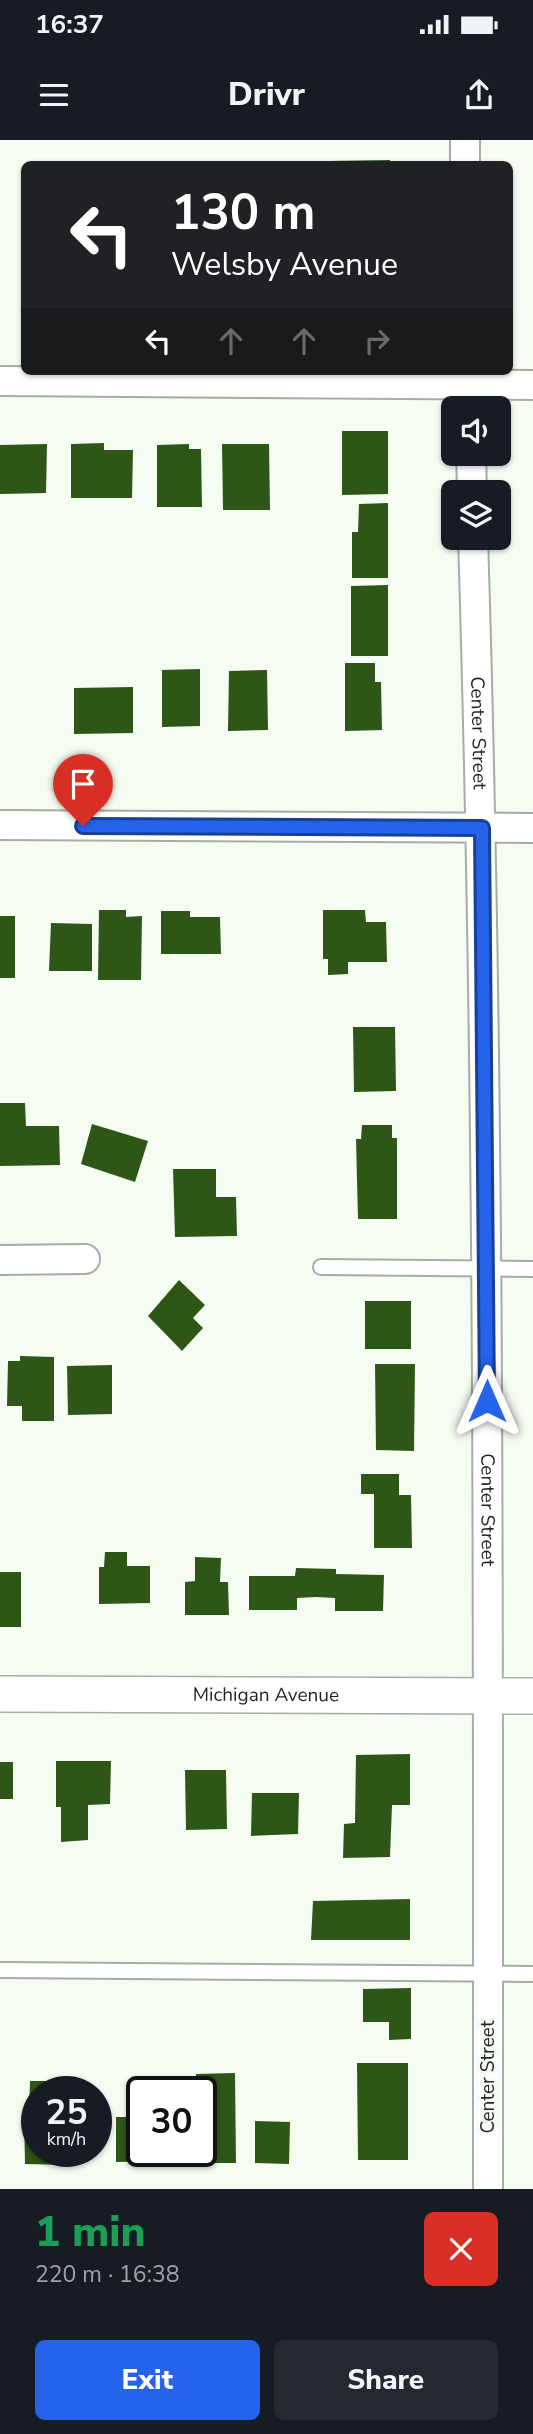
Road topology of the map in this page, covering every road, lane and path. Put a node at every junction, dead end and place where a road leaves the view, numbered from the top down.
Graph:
1 (465, 140) edge
2 (465, 161) edge
3 (0, 381) edge
4 (533, 385) edge
5 (469, 388) edge
6 (473, 550) edge
7 (0, 825) edge
8 (482, 828) junction
9 (533, 828) edge
10 (85, 1259) dead end
11 (0, 1260) edge
12 (321, 1267) dead end
13 (486, 1269) junction
14 (533, 1269) edge
15 (0, 1694) edge
16 (490, 1695) junction
17 (533, 1696) edge
18 (0, 1970) edge
19 (488, 1974) junction
20 (533, 1974) edge
21 (488, 2189) edge

1 - 2 street
3 - 5 street
4 - 5 street
6 - 8 street, Center Street
7 - 8 street
8 - 9 street
8 - 13 street, Center Street
10 - 11 street
12 - 13 lane
13 - 14 lane
13 - 16 street, Center Street
15 - 16 street, Michigan Avenue
16 - 17 street, Michigan Avenue
16 - 19 street, Center Street
18 - 19 lane
19 - 20 lane
19 - 21 street, Center Street

